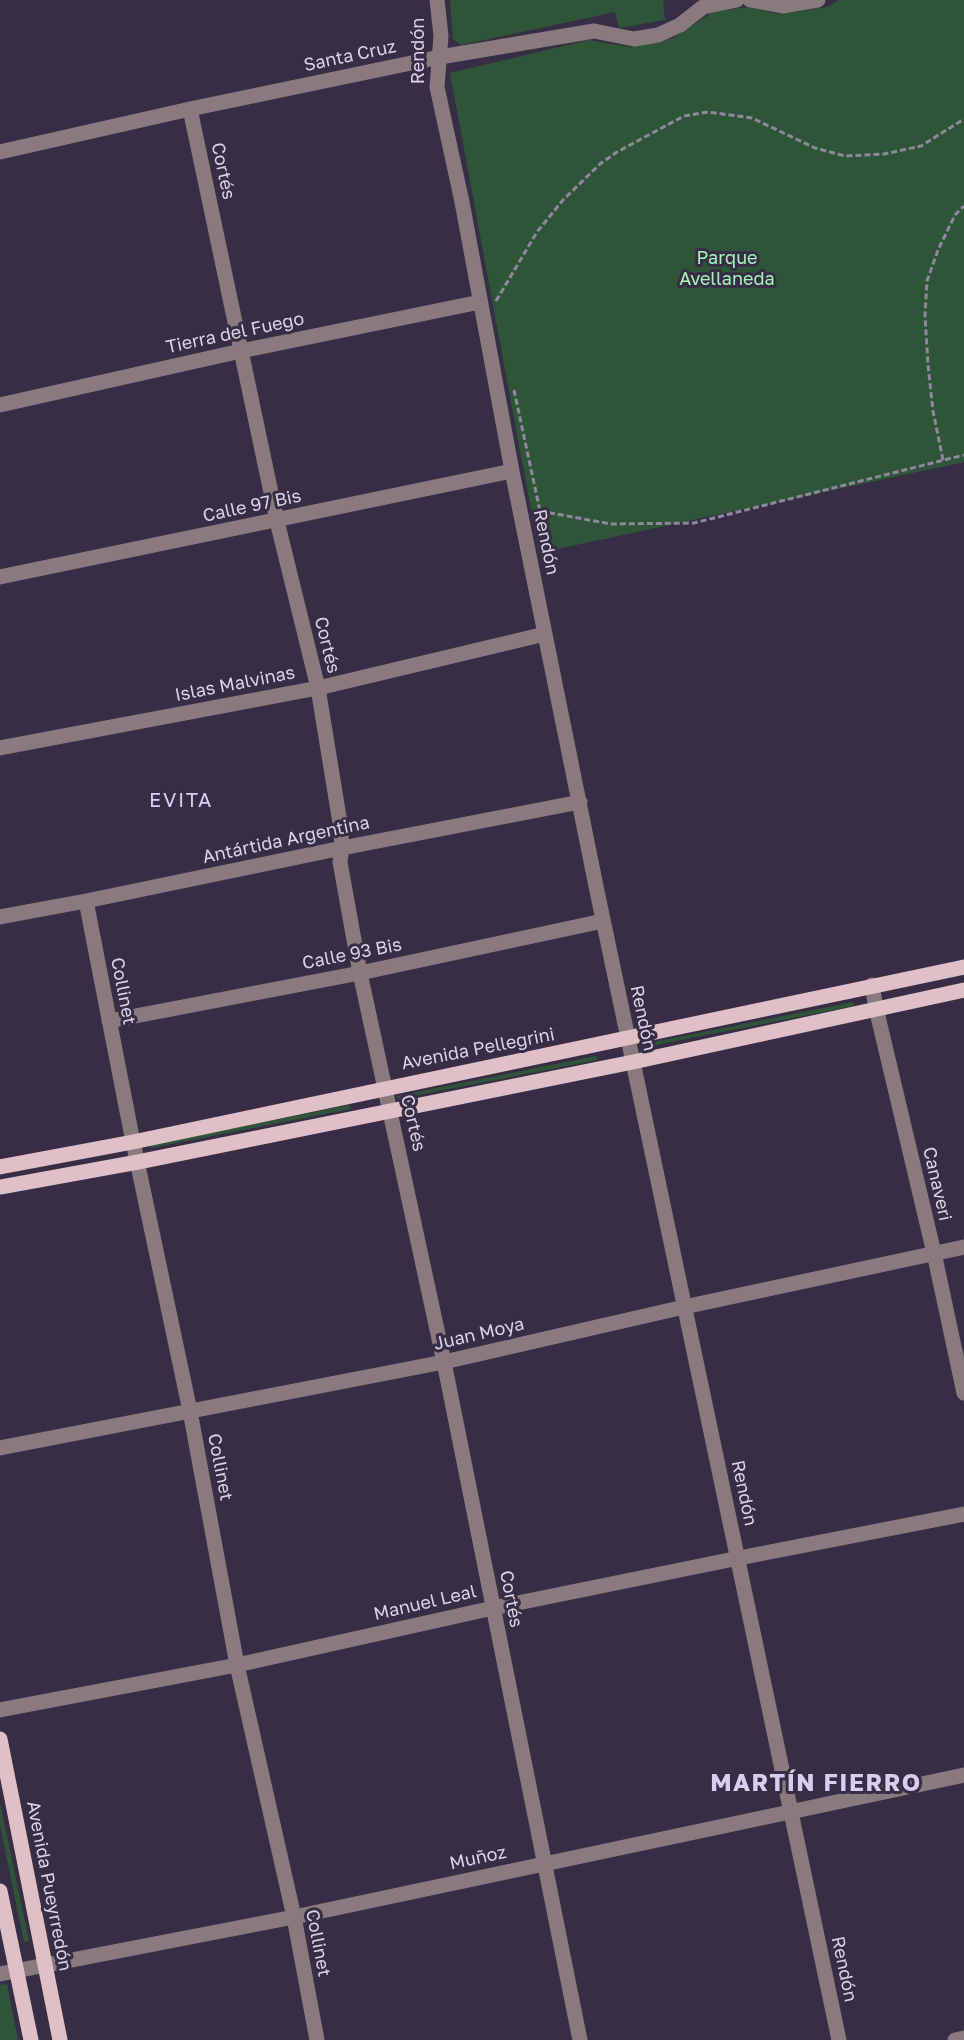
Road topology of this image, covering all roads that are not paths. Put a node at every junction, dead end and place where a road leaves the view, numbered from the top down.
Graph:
1 (437, 0) edge
2 (737, 0) edge
3 (750, 0) edge
4 (818, 0) edge
5 (440, 57) junction
6 (190, 109) junction
7 (0, 152) edge
8 (480, 302) junction
9 (241, 351) junction
10 (0, 405) edge
11 (512, 471) junction
12 (277, 521) junction
13 (0, 577) edge
14 (545, 634) junction
15 (318, 688) junction
16 (0, 748) edge
17 (580, 802) junction
18 (342, 848) junction
19 (86, 901) junction
20 (0, 916) edge
21 (603, 921) junction
22 (964, 967) edge
23 (360, 973) junction
24 (872, 985) junction
25 (964, 990) edge
26 (876, 1008) junction
27 (109, 1021) junction
28 (628, 1039) junction
29 (633, 1062) junction
30 (385, 1088) junction
31 (391, 1111) junction
32 (133, 1142) junction
33 (138, 1162) junction
34 (0, 1167) edge
35 (0, 1187) edge
36 (964, 1247) edge
37 (934, 1253) junction
38 (684, 1307) junction
39 (444, 1362) junction
40 (964, 1393) edge
41 (190, 1411) junction
42 (0, 1448) edge
43 (964, 1514) edge
44 (739, 1558) junction
45 (493, 1608) junction
46 (237, 1665) junction
47 (0, 1710) edge
48 (0, 1739) edge
49 (964, 1775) edge
50 (790, 1811) junction
51 (546, 1864) junction
52 (0, 1891) edge
53 (294, 1917) junction
54 (44, 1965) junction
55 (16, 1970) junction
56 (0, 1974) edge
57 (964, 2038) edge
58 (31, 2040) edge
59 (60, 2040) edge
60 (317, 2040) edge
61 (580, 2040) edge
62 (839, 2040) edge
63 (955, 2040) edge

1 - 5 street, Rendón
2 - 5 street, Santa Cruz
3 - 4 street
5 - 6 street, Santa Cruz
5 - 8 street, Rendón
6 - 7 street, Santa Cruz
6 - 9 street, Cortés
8 - 9 street, Tierra del Fuego
8 - 11 street, Rendón
9 - 10 street, Tierra del Fuego
9 - 12 street, Cortés
11 - 12 street, Calle 97 Bis
11 - 14 street, Rendón
12 - 13 street, Calle 97 Bis
12 - 15 street, Cortés
14 - 15 street, Islas Malvinas
14 - 17 street, Rendón
15 - 16 street, Islas Malvinas
15 - 18 street, Cortés
17 - 18 street, Antártida Argentina
17 - 21 street, Rendón
18 - 19 street, Antártida Argentina
18 - 23 street, Cortés
19 - 20 street, Antártida Argentina
19 - 27 street, Collinet
21 - 23 street, Calle 93 Bis
21 - 28 street, Rendón
22 - 24 main road, Avenida Pellegrini
23 - 27 street, Calle 93 Bis
23 - 30 street, Cortés
24 - 26 street, Canaveri
24 - 28 main road, Avenida Pellegrini
25 - 26 main road
26 - 29 main road
26 - 37 street, Canaveri
27 - 32 street, Collinet
28 - 29 street, Rendón
28 - 30 main road, Avenida Pellegrini
29 - 31 main road
29 - 38 street, Rendón
30 - 31 street, Cortés
30 - 32 main road, Avenida Pellegrini
31 - 33 main road
31 - 39 street, Cortés
32 - 33 street, Collinet
32 - 34 main road, Avenida Pellegrini
33 - 35 main road
33 - 41 street, Collinet
36 - 37 street, Juan Moya
37 - 38 street, Juan Moya
37 - 40 street, Canaveri
38 - 39 street, Juan Moya
38 - 44 street, Rendón
39 - 41 street, Juan Moya
39 - 45 street, Cortés
41 - 42 street, Juan Moya
41 - 46 street, Collinet
43 - 44 street, Manuel Leal
44 - 45 street, Manuel Leal
44 - 50 street, Rendón
45 - 46 street, Manuel Leal
45 - 51 street, Cortés
46 - 47 street, Manuel Leal
46 - 53 street, Collinet
48 - 54 main road, Avenida Pueyrredón
49 - 50 street, Muñoz
50 - 51 street, Muñoz
50 - 62 street, Rendón
51 - 53 street, Muñoz
51 - 61 street, Cortés
52 - 55 main road
53 - 54 street, Muñoz
53 - 60 street, Collinet
54 - 55 street, Muñoz
54 - 59 main road, Avenida Pueyrredón
55 - 56 street, Muñoz
55 - 58 main road
57 - 63 street

